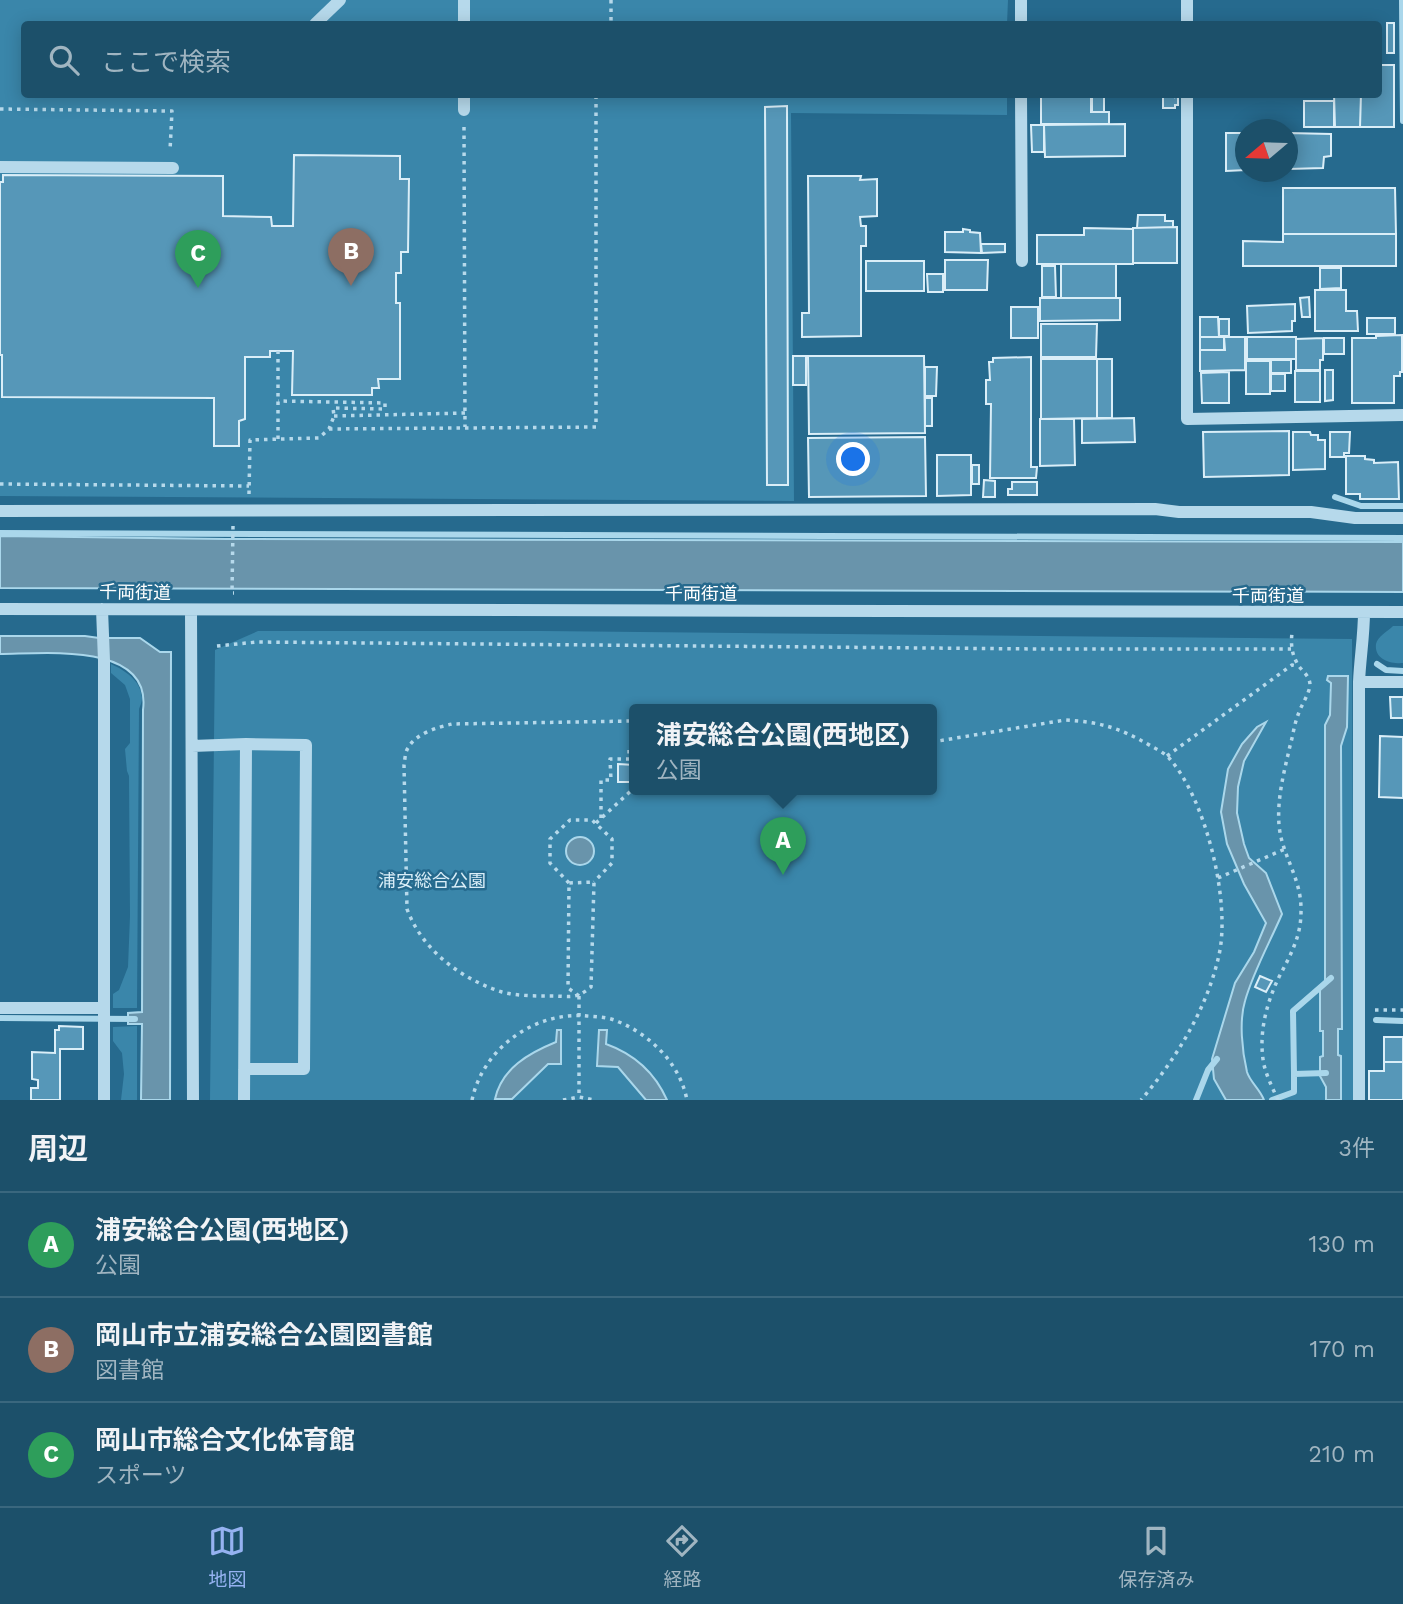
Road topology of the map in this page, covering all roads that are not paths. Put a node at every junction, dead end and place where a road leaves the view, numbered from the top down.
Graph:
1 (340, 0) edge
2 (464, 0) edge
3 (1021, 0) edge
4 (1187, 0) edge
5 (318, 21) edge
6 (464, 21) edge
7 (1021, 21) edge
8 (1187, 21) edge
9 (464, 98) edge
10 (1021, 98) edge
11 (1187, 98) edge
12 (464, 110) road end
13 (0, 167) edge
14 (173, 168) dead end
15 (1022, 261) dead end
16 (1403, 415) edge
17 (0, 511) edge
18 (1403, 519) edge
19 (0, 609) edge
20 (102, 609) junction
21 (191, 610) junction
22 (1364, 612) junction
23 (1403, 612) edge
24 (1359, 682) junction
25 (1403, 682) edge
26 (246, 744) junction
27 (192, 746) junction
28 (0, 1007) edge
29 (104, 1016) junction
30 (244, 1069) junction
31 (104, 1100) edge
32 (193, 1100) edge
33 (244, 1100) edge
34 (1359, 1100) edge

1 - 5 street
2 - 6 street
3 - 7 street
4 - 8 street
9 - 12 street
10 - 15 street
11 - 16 street
13 - 14 street
17 - 18 street
19 - 20 street, 千両街道
20 - 21 street, 千両街道
20 - 29 street
21 - 22 street, 千両街道
21 - 27 street
22 - 23 street, 千両街道
22 - 24 street
24 - 25 street
24 - 34 street
26 - 27 street
26 - 30 street
26 - 30 street
27 - 32 street
28 - 29 street
29 - 31 street
30 - 33 street

